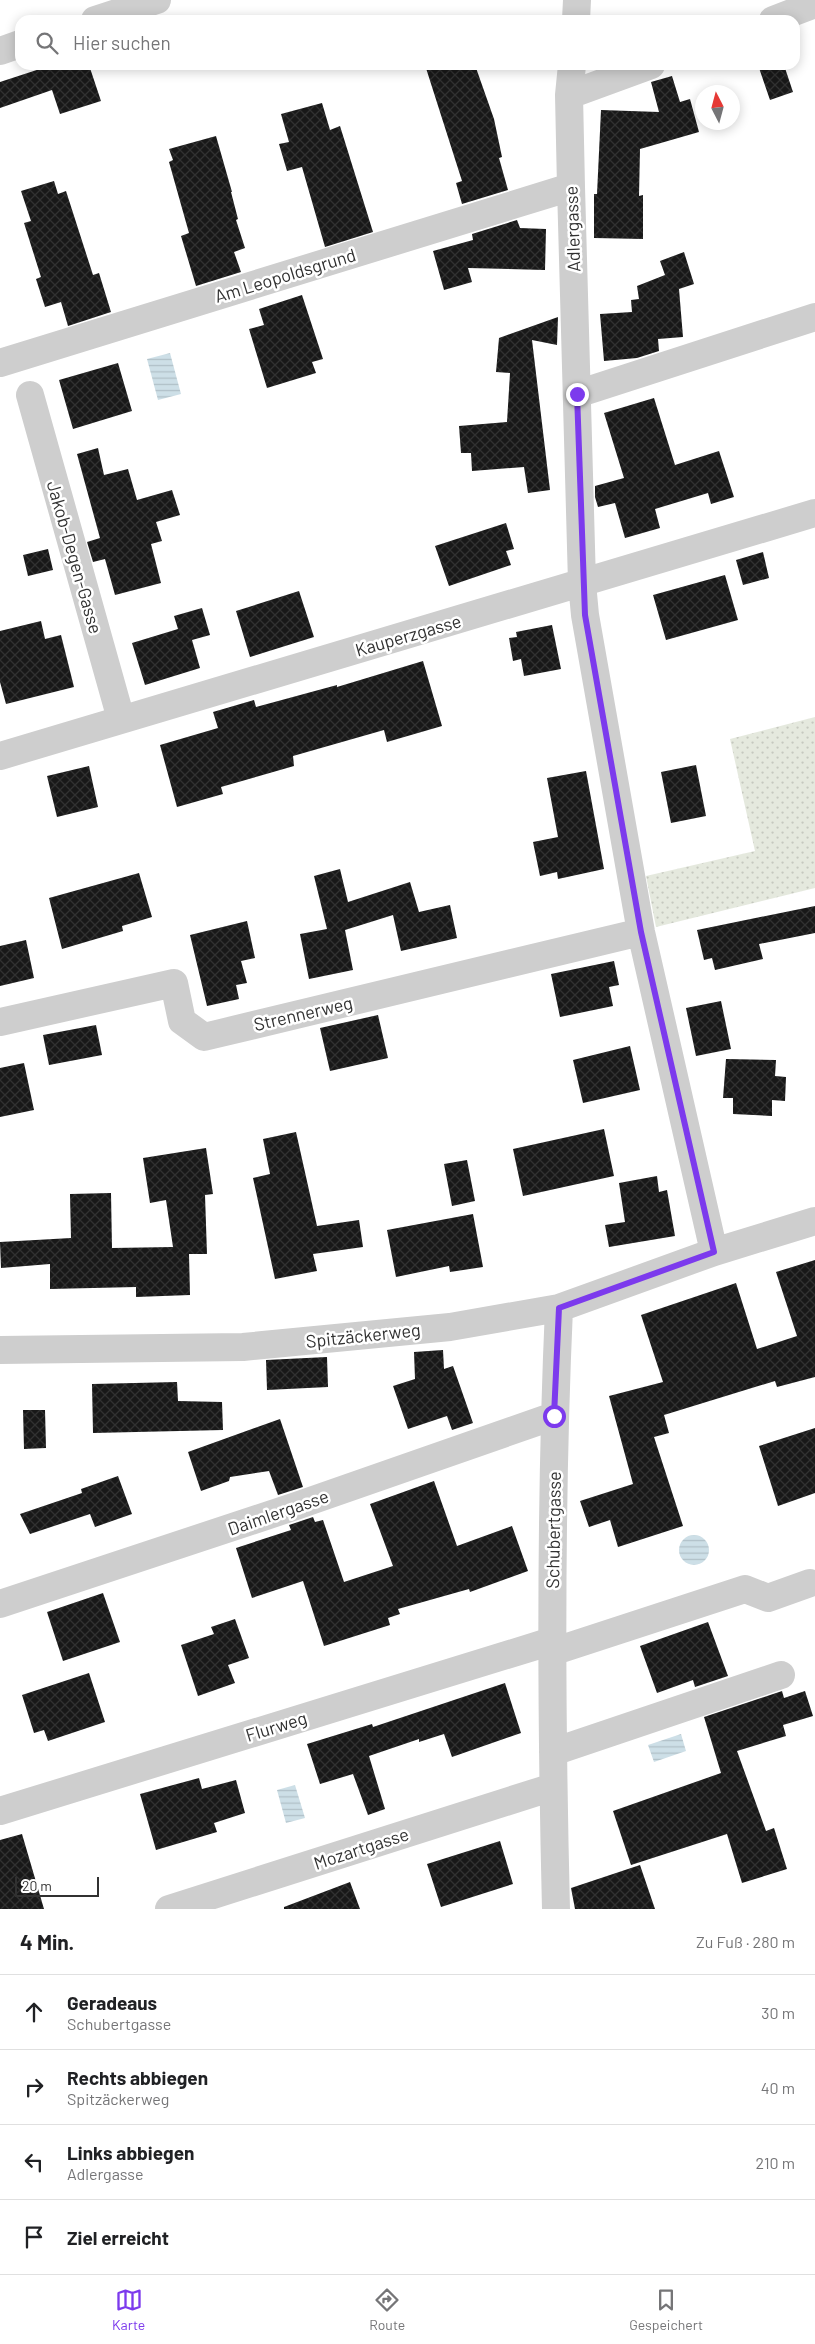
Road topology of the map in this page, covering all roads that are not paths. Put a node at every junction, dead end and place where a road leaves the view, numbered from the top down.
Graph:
1 (157, 0) edge
2 (577, 0) edge
3 (815, 4) edge
4 (110, 15) edge
5 (576, 15) edge
6 (786, 15) edge
7 (15, 46) edge
8 (0, 51) edge
9 (572, 70) edge
10 (638, 70) edge
11 (570, 95) junction
12 (571, 187) junction
13 (815, 317) edge
14 (0, 363) edge
15 (577, 394) junction
16 (30, 395) dead end
17 (815, 513) edge
18 (582, 583) junction
19 (121, 719) junction
20 (0, 756) edge
21 (641, 932) junction
22 (0, 1022) edge
23 (815, 1222) edge
24 (714, 1252) junction
25 (559, 1308) junction
26 (0, 1350) edge
27 (554, 1416) junction
28 (810, 1583) dead end
29 (0, 1604) edge
30 (552, 1647) junction
31 (781, 1675) dead end
32 (553, 1752) junction
33 (553, 1787) junction
34 (0, 1811) edge
35 (169, 1909) edge
36 (556, 1909) edge

1 - 4 street
2 - 5 street
3 - 6 street
7 - 8 street
9 - 11 street, Adlergasse
10 - 11 street
11 - 12 street, Adlergasse
12 - 14 street, Am Leopoldsgrund
12 - 15 street, Adlergasse
13 - 15 street
15 - 18 street, Adlergasse
16 - 19 street, Jakob-Degen-Gasse
17 - 18 street, Kauperzgasse
18 - 19 street, Kauperzgasse
18 - 21 street, Adlergasse
19 - 20 street, Kauperzgasse
21 - 22 street, Strennerweg
21 - 24 street, Adlergasse
23 - 24 street, Spitzäckerweg
24 - 25 street, Spitzäckerweg
25 - 26 street, Spitzäckerweg
25 - 27 street, Schubertgasse
27 - 29 street, Daimlergasse
27 - 30 street, Schubertgasse
28 - 30 street, Flurweg
30 - 32 street, Schubertgasse
30 - 34 street, Flurweg
31 - 32 street
32 - 33 street, Schubertgasse
33 - 35 street, Mozartgasse
33 - 36 street, Schubertgasse

